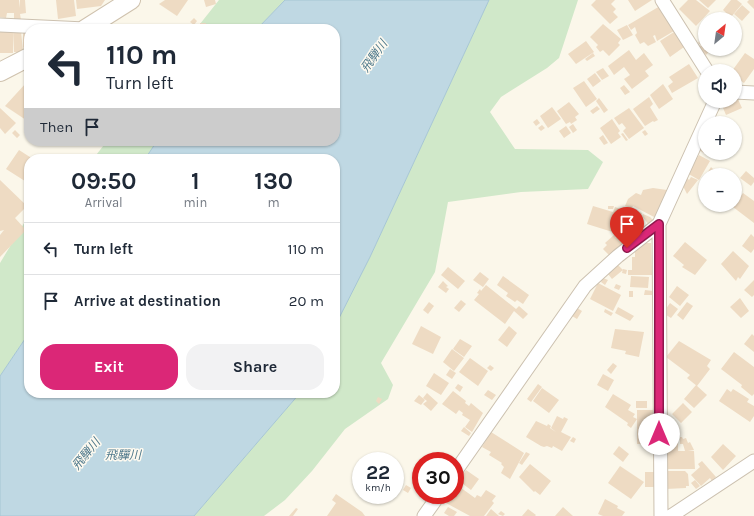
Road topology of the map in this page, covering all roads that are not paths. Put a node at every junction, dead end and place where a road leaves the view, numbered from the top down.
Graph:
1 (131, 0) edge
2 (662, 0) edge
3 (93, 24) edge
4 (0, 25) edge
5 (24, 26) edge
6 (24, 60) edge
7 (703, 64) edge
8 (0, 72) edge
9 (742, 92) edge
10 (754, 93) edge
11 (712, 108) edge
12 (659, 224) junction
13 (754, 451) edge
14 (464, 459) edge
15 (752, 465) edge
16 (433, 504) edge
17 (424, 516) edge
18 (661, 516) edge
19 (671, 516) edge

1 - 3 main road
2 - 7 street
4 - 5 street
6 - 8 main road
9 - 10 street
11 - 12 street
12 - 14 street
12 - 18 street
13 - 15 street
15 - 19 street
16 - 17 street

